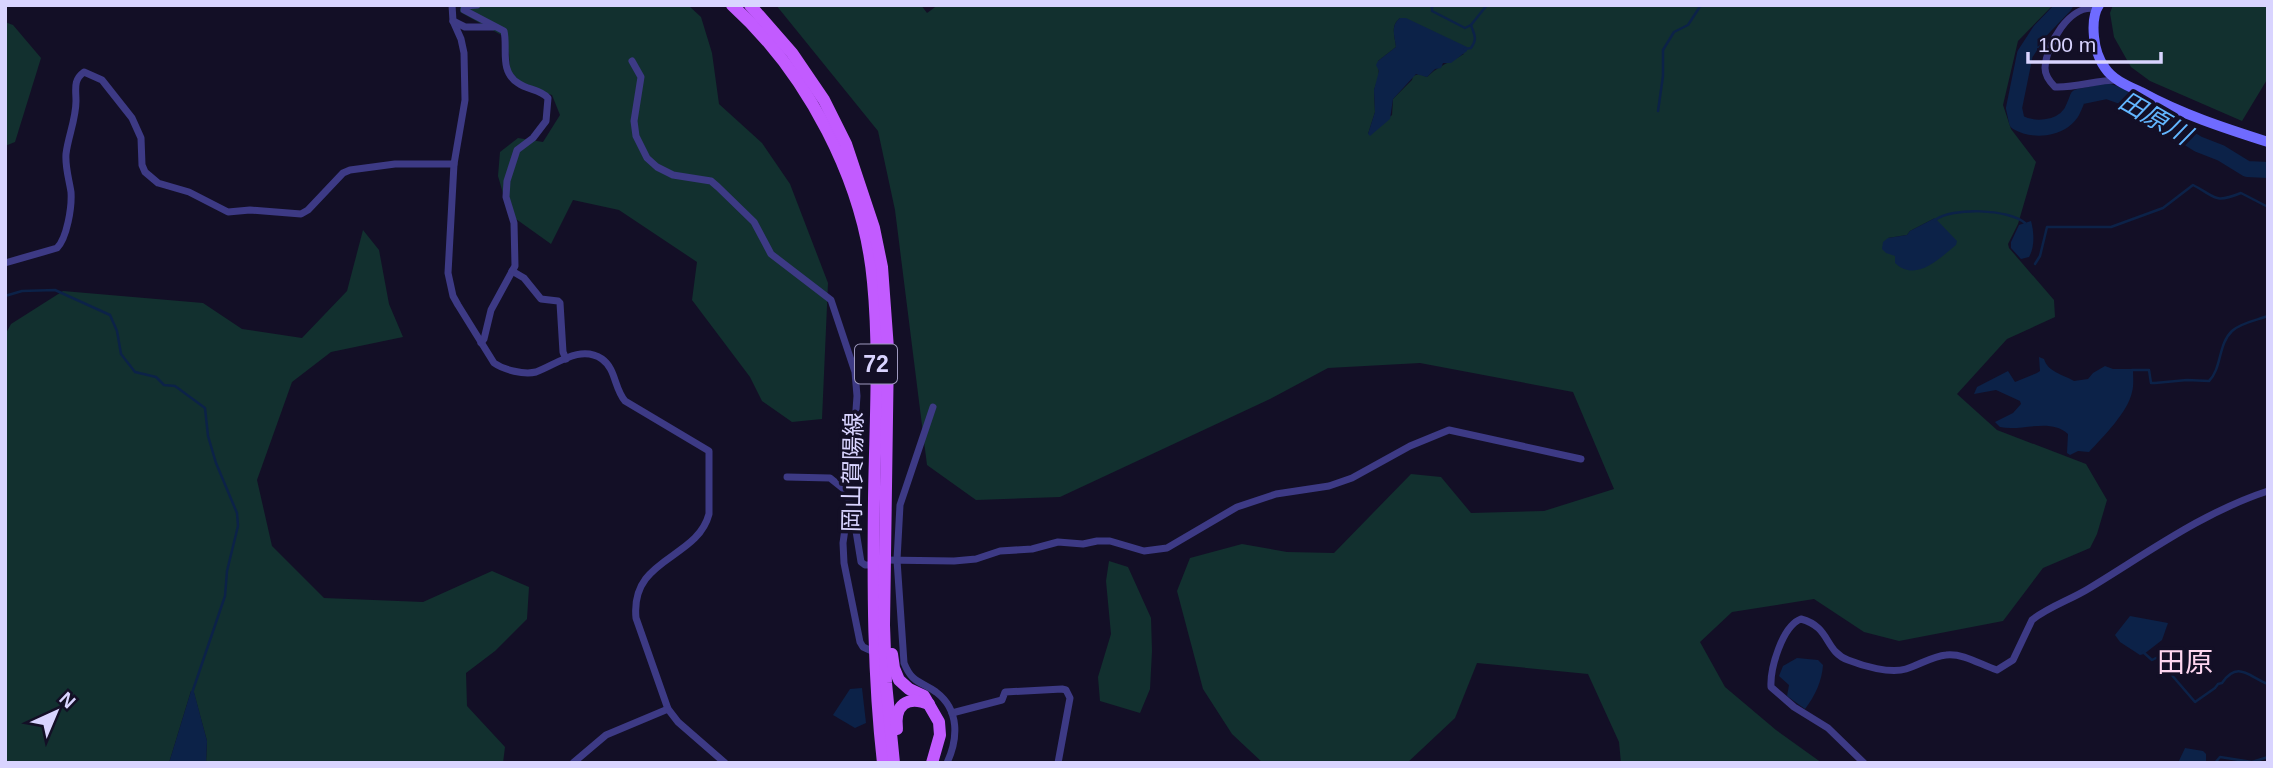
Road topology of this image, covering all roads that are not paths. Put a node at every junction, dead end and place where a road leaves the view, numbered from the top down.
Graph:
1 (452, 5) edge
2 (477, 5) edge
3 (732, 5) edge
4 (750, 5) edge
5 (2096, 7) edge
6 (453, 21) junction
7 (495, 26) junction
8 (632, 61) dead end
9 (2118, 80) junction
10 (2266, 139) edge
11 (454, 164) junction
12 (5, 263) edge
13 (512, 271) junction
14 (481, 343) junction
15 (566, 359) junction
16 (933, 407) dead end
17 (1581, 459) dead end
18 (787, 477) dead end
19 (2268, 491) edge
20 (850, 494) junction
21 (885, 565) junction
22 (874, 652) junction
23 (929, 704) junction
24 (667, 709) junction
25 (952, 713) junction
26 (573, 763) edge
27 (725, 763) edge
28 (880, 763) edge
29 (894, 763) edge
30 (901, 763) edge
31 (932, 763) edge
32 (947, 763) edge
33 (1058, 763) edge
34 (1864, 763) edge

1 - 6 street
2 - 7 street
3 - 21 main road, 岡山賀陽線 / 72
4 - 21 main road, 岡山賀陽線 / 72
5 - 9 main road
5 - 9 street
6 - 7 street
6 - 11 street
7 - 13 street
8 - 20 street
9 - 10 main road
11 - 12 street
11 - 14 street
13 - 14 street
13 - 15 street
14 - 15 street
15 - 24 street
16 - 21 street
17 - 21 street
18 - 20 street
19 - 34 street
20 - 21 street
20 - 22 street
21 - 22 main road, 岡山賀陽線 / 72
21 - 23 main road, 岡山賀陽線 / 72
21 - 25 street
21 - 29 main road, 岡山賀陽線 / 72
22 - 28 main road, 岡山賀陽線 / 72
23 - 30 main road
23 - 31 main road
24 - 26 street
24 - 27 street
25 - 32 street
25 - 33 street

